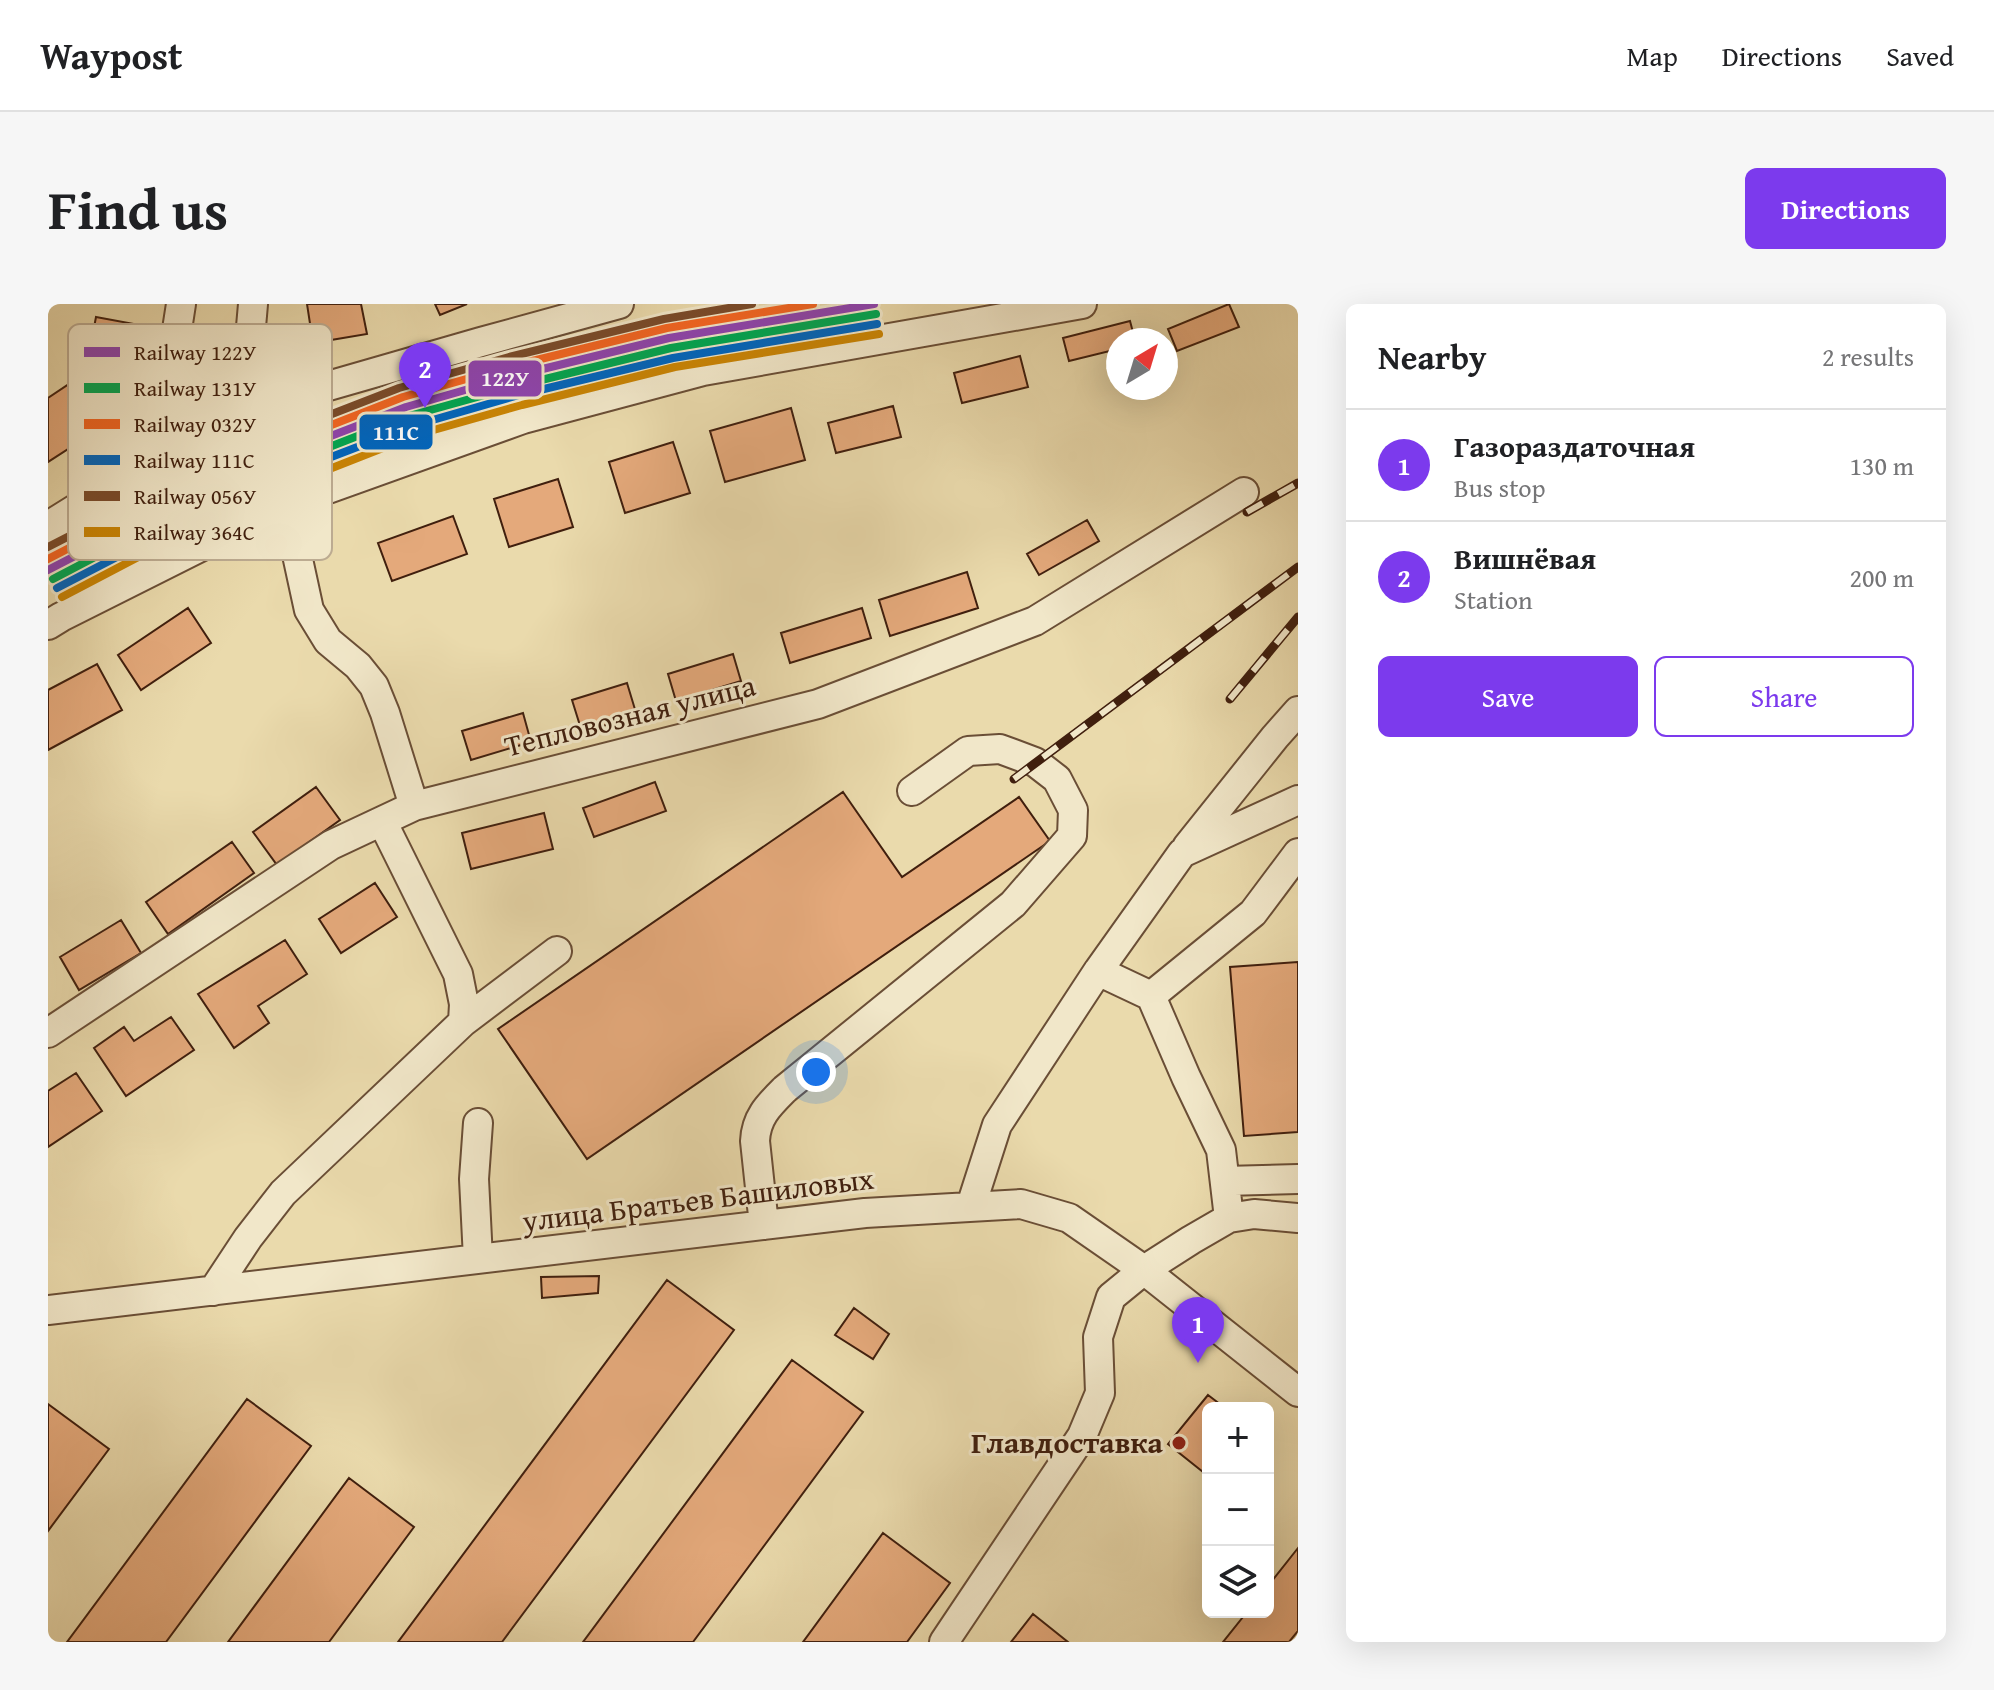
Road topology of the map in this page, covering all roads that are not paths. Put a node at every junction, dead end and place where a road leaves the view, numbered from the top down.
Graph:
1 (181, 304) edge
2 (253, 304) edge
3 (619, 304) edge
4 (1082, 304) edge
5 (178, 324) edge
6 (251, 324) edge
7 (332, 385) edge
8 (332, 488) edge
9 (1244, 492) dead end
10 (68, 514) edge
11 (48, 526) edge
12 (174, 560) edge
13 (298, 560) edge
14 (48, 625) edge
15 (1298, 711) edge
16 (912, 791) dead end
17 (1298, 800) edge
18 (414, 806) junction
19 (382, 821) junction
20 (1182, 853) junction
21 (1298, 853) edge
22 (557, 951) dead end
23 (1098, 971) junction
24 (1151, 996) junction
25 (463, 1022) junction
26 (48, 1033) edge
27 (478, 1123) dead end
28 (1298, 1179) edge
29 (1225, 1181) junction
30 (971, 1206) junction
31 (1229, 1218) junction
32 (1298, 1218) edge
33 (764, 1225) junction
34 (478, 1259) junction
35 (1144, 1270) junction
36 (213, 1291) junction
37 (48, 1310) edge
38 (1298, 1392) edge
39 (944, 1642) edge

1 - 5 street
2 - 6 street
3 - 7 street
4 - 8 street
9 - 18 street, Тепловозная улица
10 - 11 street
12 - 14 street
13 - 18 street
15 - 20 street
16 - 33 street
17 - 20 street
18 - 19 street, Тепловозная улица
19 - 25 street
19 - 26 street, Тепловозная улица
20 - 23 street
21 - 24 street
22 - 25 street
23 - 24 street
23 - 30 street
24 - 29 street
25 - 36 street
27 - 34 street
28 - 29 street
29 - 31 street
30 - 33 street, улица Братьев Башиловых
30 - 35 street, улица Братьев Башиловых
31 - 32 street
31 - 35 street
33 - 34 street, улица Братьев Башиловых
34 - 36 street, улица Братьев Башиловых
35 - 38 street, улица Братьев Башиловых
35 - 39 street
36 - 37 street, улица Братьев Башиловых

